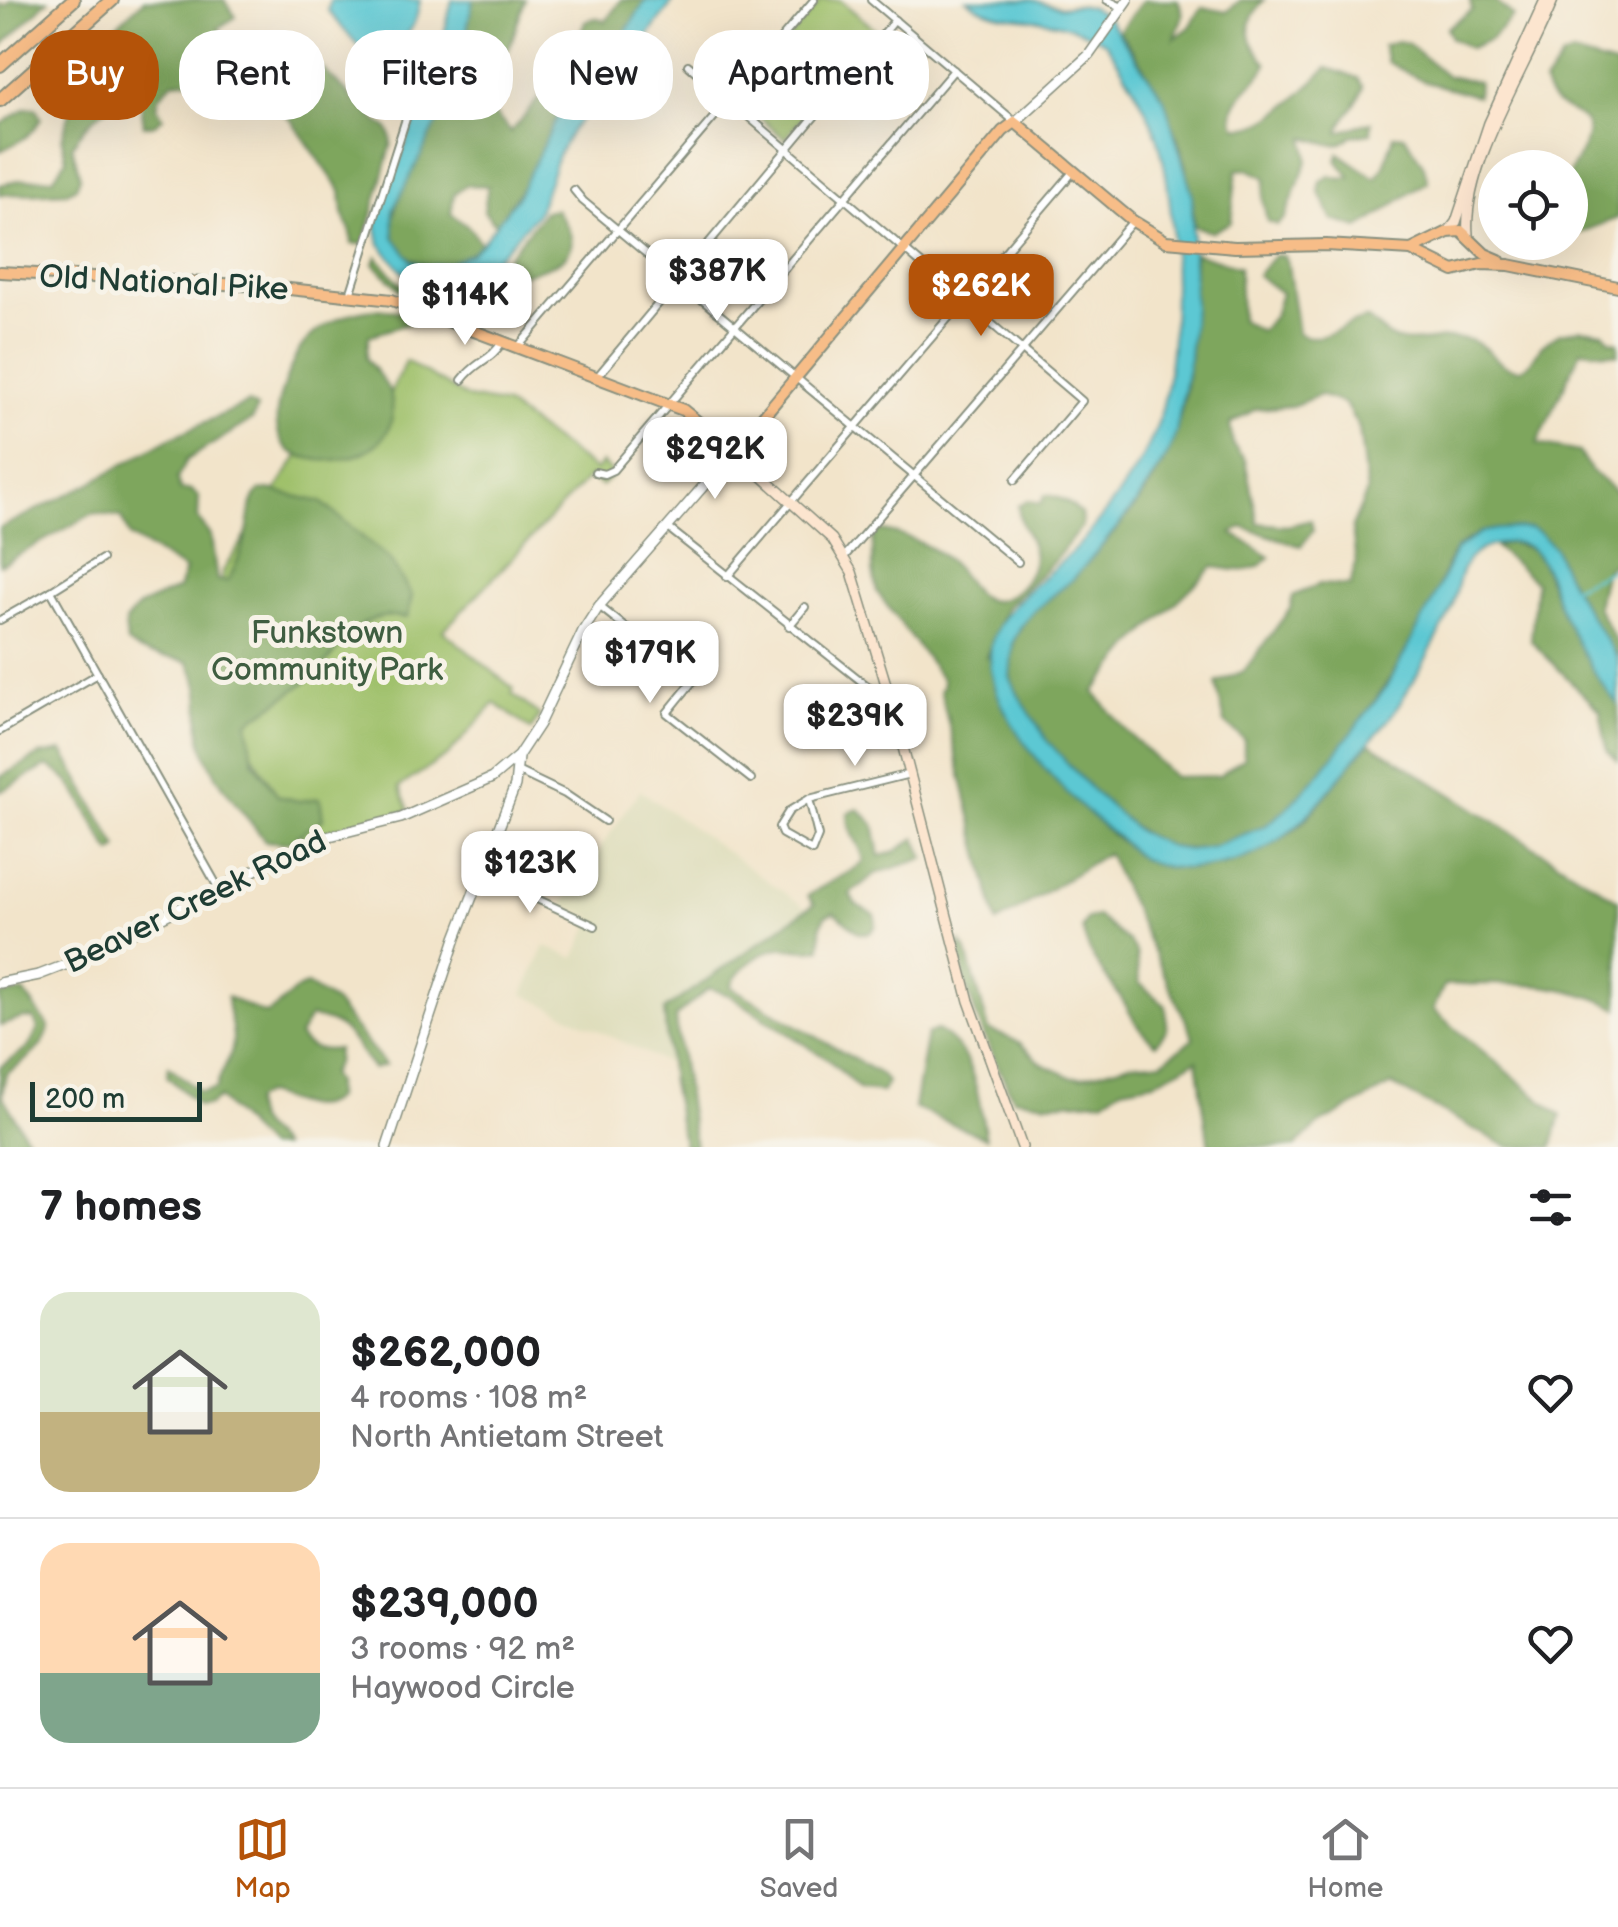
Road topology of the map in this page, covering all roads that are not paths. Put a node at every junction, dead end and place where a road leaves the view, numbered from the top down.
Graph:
1 (73, 0) edge
2 (112, 0) edge
3 (814, 0) edge
4 (871, 0) edge
5 (1106, 0) edge
6 (1549, 0) edge
7 (1123, 6) edge
8 (895, 20) junction
9 (788, 30) edge
10 (0, 65) edge
11 (688, 65) dead end
12 (693, 69) edge
13 (954, 70) junction
14 (0, 100) edge
15 (406, 120) edge
16 (711, 120) edge
17 (751, 120) edge
18 (1015, 122) junction
19 (786, 150) junction
20 (1074, 171) junction
21 (574, 190) dead end
22 (845, 200) junction
23 (1133, 221) junction
24 (619, 230) junction
25 (1446, 234) junction
26 (1468, 234) junction
27 (1476, 244) junction
28 (903, 249) junction
29 (1411, 250) junction
30 (1509, 264) junction
31 (1442, 265) junction
32 (1467, 268) junction
33 (0, 272) edge
34 (677, 279) junction
35 (1618, 286) edge
36 (350, 295) junction
37 (964, 301) junction
38 (736, 328) junction
39 (502, 341) junction
40 (518, 347) junction
41 (1023, 351) junction
42 (596, 376) junction
43 (796, 378) junction
44 (462, 380) dead end
45 (671, 405) junction
46 (856, 428) junction
47 (734, 451) junction
48 (594, 472) dead end
49 (916, 477) junction
50 (1015, 480) dead end
51 (790, 502) junction
52 (667, 528) junction
53 (845, 556) junction
54 (102, 559) dead end
55 (1018, 562) dead end
56 (728, 577) junction
57 (51, 591) junction
58 (599, 606) junction
59 (805, 607) dead end
60 (0, 620) edge
61 (790, 626) junction
62 (98, 674) junction
63 (892, 700) junction
64 (0, 731) edge
65 (518, 756) junction
66 (518, 771) junction
67 (911, 774) junction
68 (750, 779) dead end
69 (810, 799) junction
70 (605, 821) dead end
71 (480, 872) junction
72 (218, 889) junction
73 (595, 926) dead end
74 (0, 983) edge
75 (387, 1147) edge
76 (1022, 1147) edge

1 - 10 highway
2 - 14 highway
3 - 9 street
4 - 8 street
5 - 7 street
6 - 25 main road
6 - 26 main road
7 - 18 street
8 - 13 street
8 - 19 street
11 - 12 street
13 - 18 street
13 - 22 street
15 - 36 street
16 - 24 street
17 - 19 street
18 - 20 main road
18 - 28 main road
19 - 22 street
19 - 34 street
20 - 23 main road
20 - 37 street
21 - 24 street
22 - 28 street
22 - 38 street
23 - 29 main road
23 - 41 street
24 - 34 street
24 - 40 street
25 - 26 main road
25 - 29 main road
25 - 31 main road
26 - 27 main road
27 - 30 main road
27 - 32 main road
28 - 37 street
28 - 43 main road
29 - 31 main road
30 - 32 main road
30 - 35 main road
31 - 32 main road
33 - 36 main road, Old National Pike
34 - 38 street
34 - 42 street
36 - 39 main road, Old National Pike
37 - 41 street
37 - 46 street
38 - 43 street
38 - 45 street
39 - 40 main road, Old National Pike
39 - 44 street
40 - 42 main road, Old National Pike
41 - 49 street
41 - 50 street
42 - 45 main road, Old National Pike
43 - 46 street
43 - 47 main road
45 - 47 main road, Old National Pike
45 - 48 street
46 - 49 street
46 - 51 street
47 - 51 main road
47 - 52 street, Beaver Creek Road
49 - 53 street
49 - 55 street
51 - 53 main road
51 - 56 street
52 - 56 street
52 - 58 street, Beaver Creek Road
53 - 63 main road
54 - 57 street
56 - 61 street
57 - 60 street
57 - 62 street
58 - 65 street, Beaver Creek Road
58 - 68 street
59 - 61 street
61 - 63 street
62 - 64 street
62 - 72 street
63 - 67 main road
65 - 66 street
65 - 72 street, Beaver Creek Road
66 - 70 street
66 - 71 street
67 - 69 street
67 - 76 main road
69 - 69 street
71 - 73 street
71 - 75 street
72 - 74 street, Beaver Creek Road

